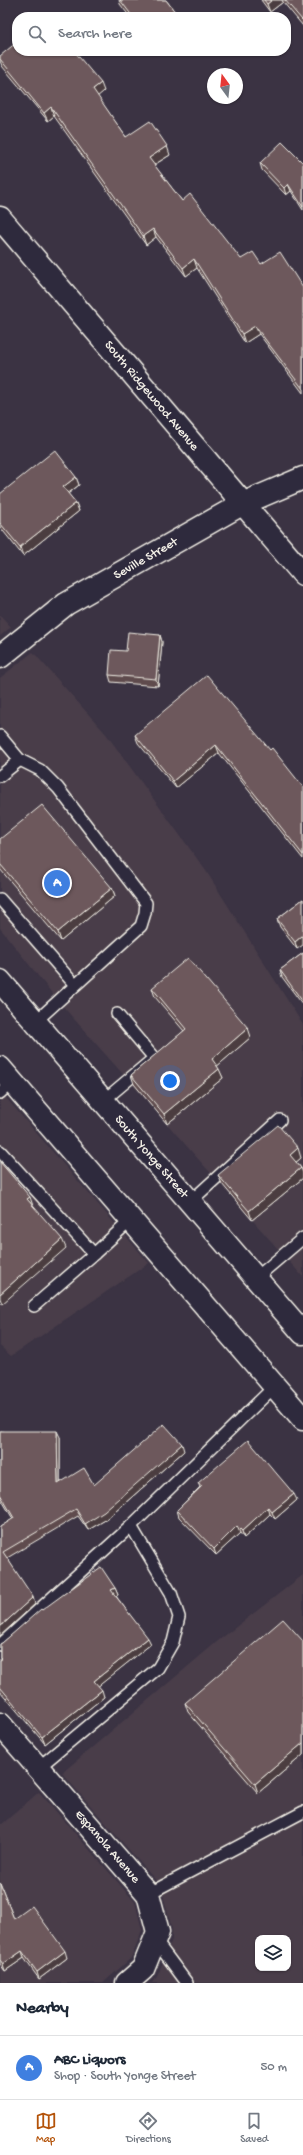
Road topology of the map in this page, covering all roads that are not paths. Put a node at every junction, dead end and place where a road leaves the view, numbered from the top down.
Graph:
1 (0, 218) edge
2 (303, 478) edge
3 (242, 504) junction
4 (303, 574) edge
5 (0, 657) edge
6 (0, 736) edge
7 (20, 760) junction
8 (0, 776) edge
9 (0, 899) edge
10 (0, 981) edge
11 (75, 985) junction
12 (116, 1014) dead end
13 (35, 1022) junction
14 (4, 1081) edge
15 (103, 1100) junction
16 (280, 1120) dead end
17 (0, 1151) edge
18 (190, 1202) junction
19 (131, 1220) junction
20 (303, 1238) edge
21 (94, 1254) junction
22 (256, 1278) junction
23 (34, 1306) dead end
24 (303, 1333) edge
25 (274, 1386) junction
26 (303, 1419) edge
27 (131, 1526) junction
28 (0, 1645) edge
29 (0, 1724) edge
30 (38, 1768) junction
31 (303, 1812) edge
32 (148, 1894) junction
33 (155, 1940) junction
34 (127, 1983) edge
35 (187, 1983) edge

1 - 3 street, South Ridgewood Avenue
2 - 3 street, Seville Street
3 - 4 street, South Ridgewood Avenue
3 - 5 street, Seville Street
6 - 7 lane
7 - 8 lane
7 - 11 lane
9 - 11 lane
10 - 13 street, South Yonge Street
11 - 13 lane
12 - 15 lane
13 - 15 street, South Yonge Street
14 - 19 street
15 - 18 street, South Yonge Street
16 - 18 lane
17 - 21 lane
18 - 22 street, South Yonge Street
19 - 21 lane
19 - 25 street
20 - 22 lane
21 - 23 lane
22 - 24 street, South Yonge Street
25 - 26 street
25 - 27 lane
27 - 28 lane
27 - 30 lane
29 - 30 street, Espanola Avenue
30 - 32 street, Espanola Avenue
31 - 32 lane
32 - 33 street, Espanola Avenue
33 - 34 street, Espanola Avenue
33 - 35 lane

